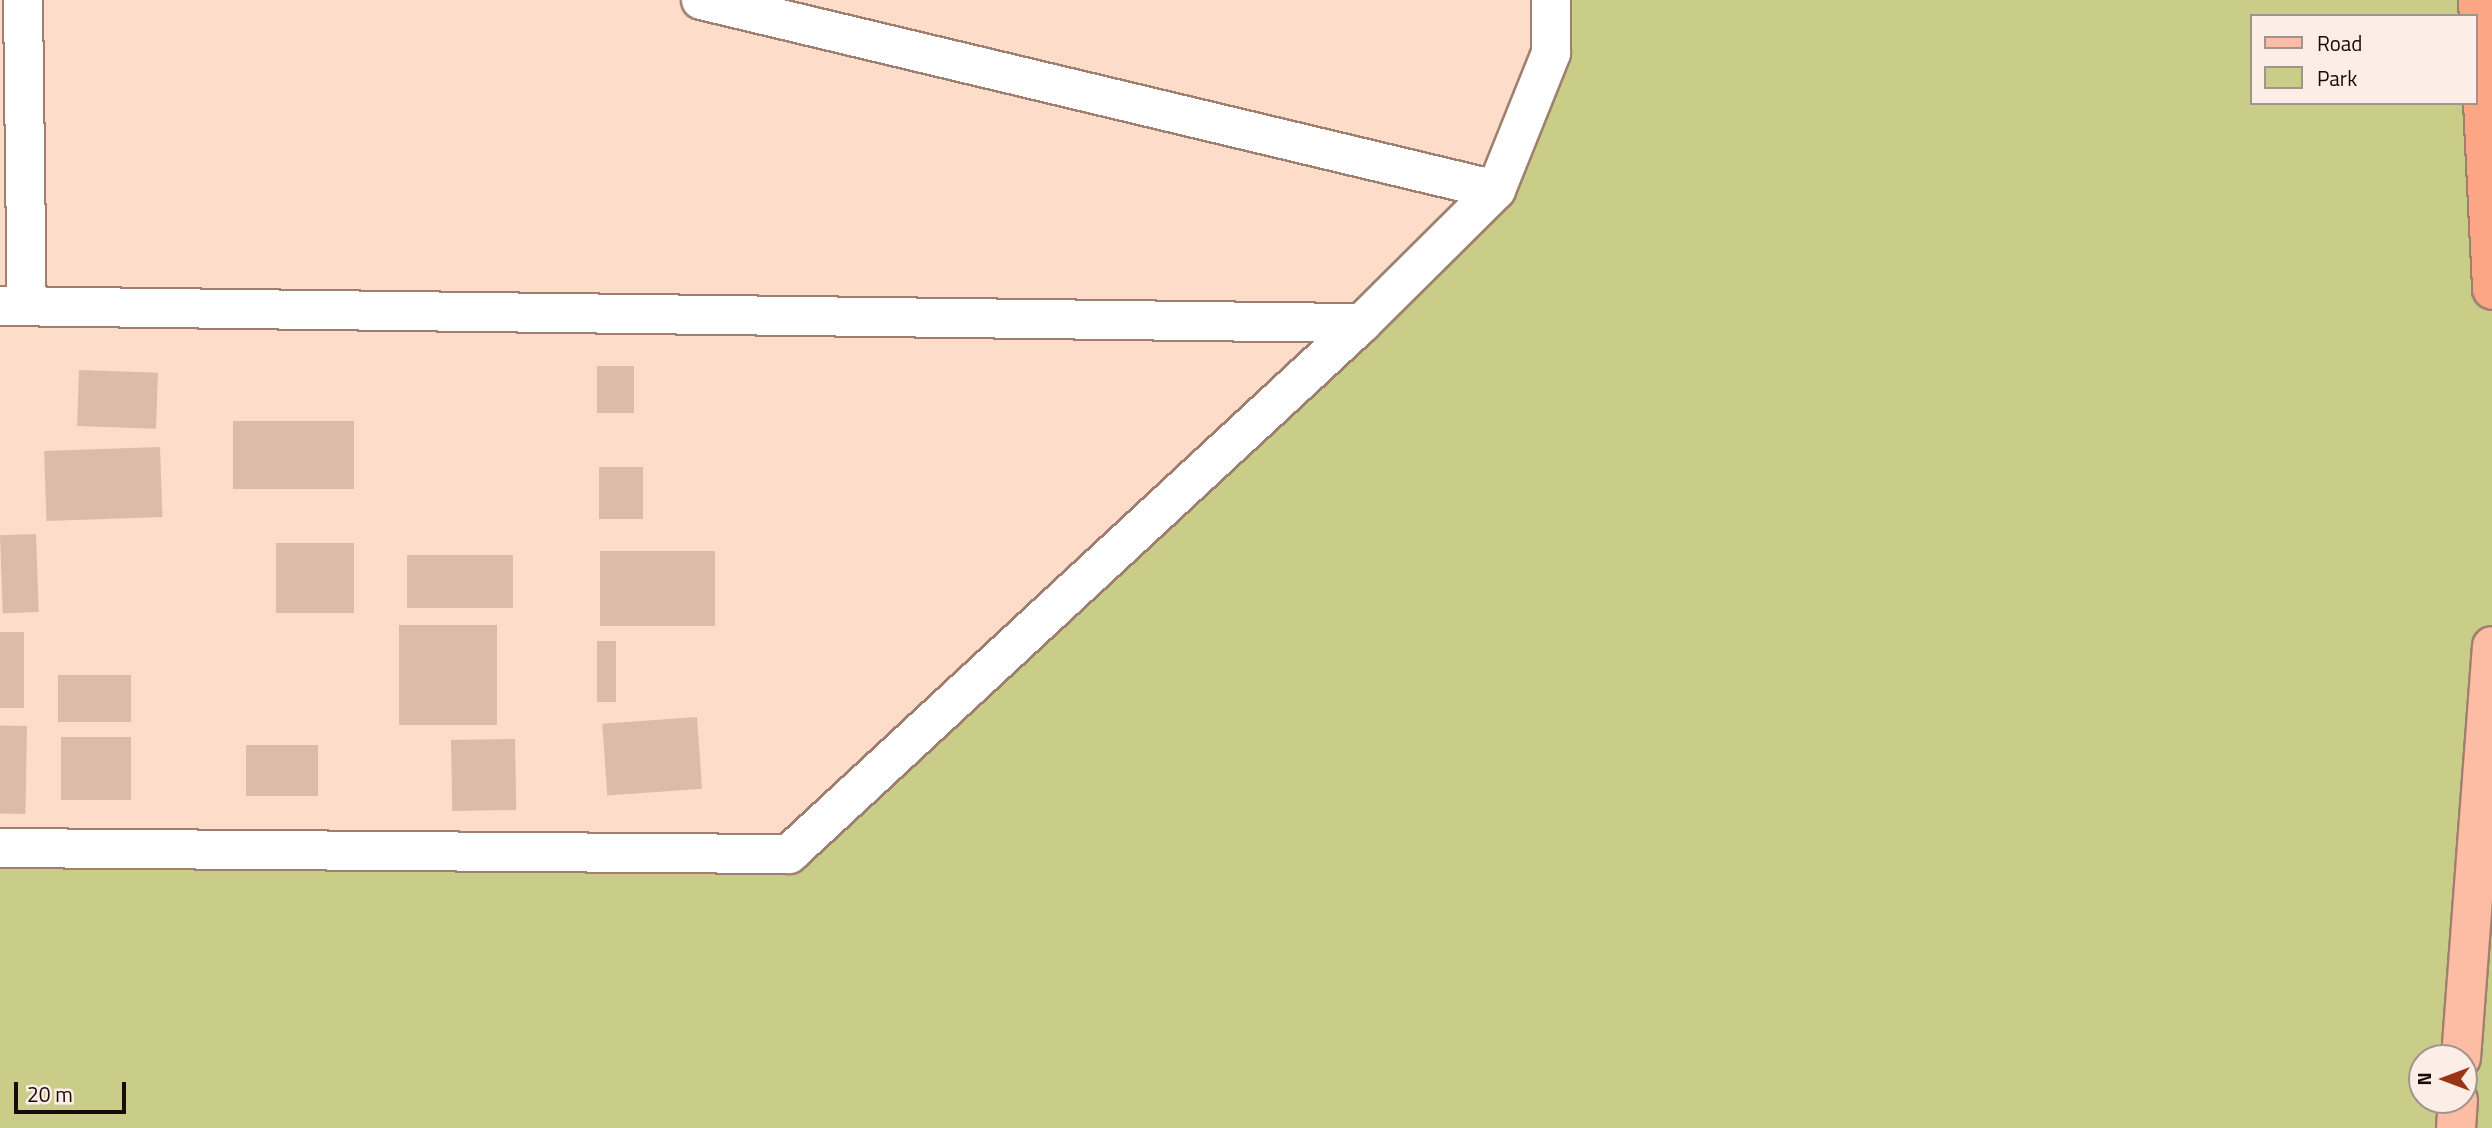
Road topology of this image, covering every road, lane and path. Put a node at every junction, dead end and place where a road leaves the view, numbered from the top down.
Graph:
1 (23, 0) edge
2 (701, 0) edge
3 (1551, 0) edge
4 (2478, 0) edge
5 (1496, 190) junction
6 (2492, 290) edge
7 (13, 306) edge
8 (1362, 323) junction
9 (2492, 646) edge
10 (0, 848) edge
11 (2462, 1044) edge

1 - 7 street
2 - 5 street
3 - 5 street
4 - 6 highway
5 - 8 street
7 - 8 street
8 - 10 street
9 - 11 main road

